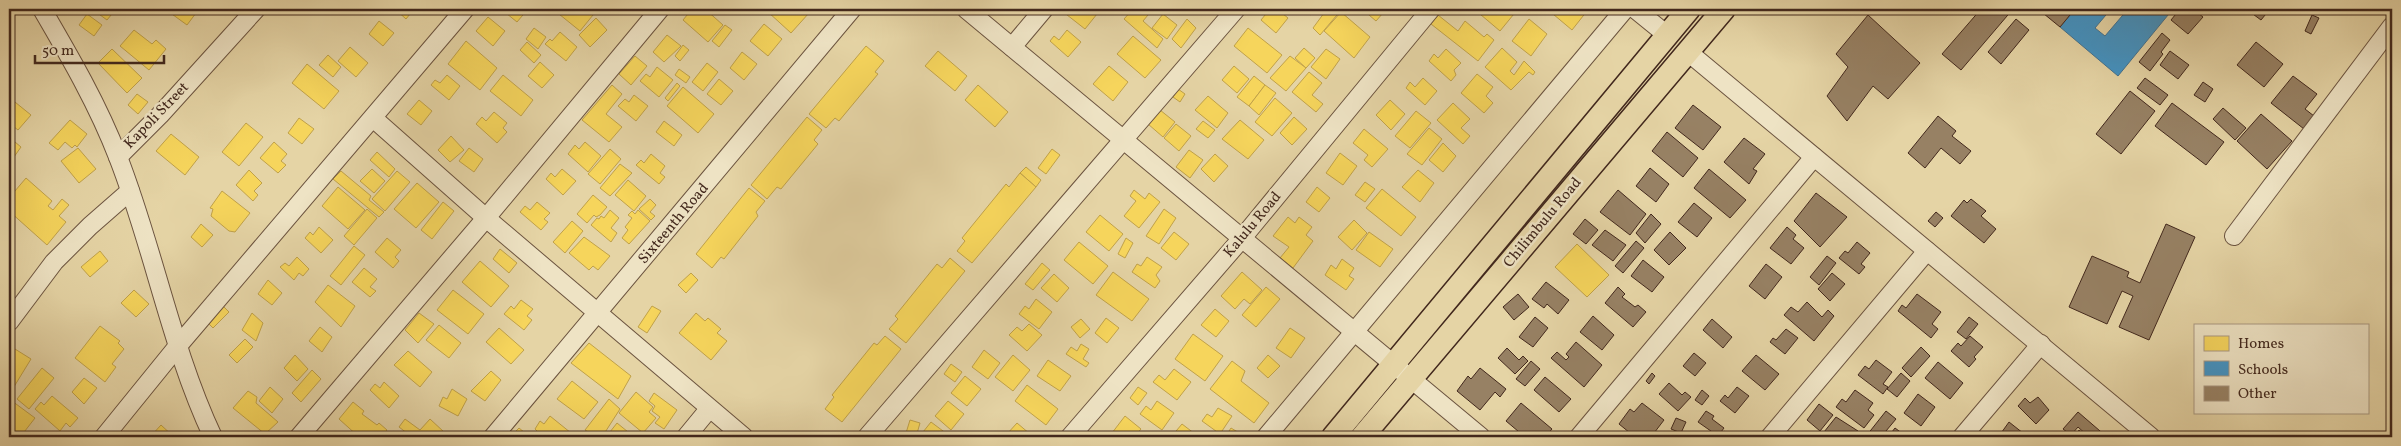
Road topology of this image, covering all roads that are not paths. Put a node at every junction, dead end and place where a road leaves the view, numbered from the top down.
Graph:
1 (42, 9) edge
2 (256, 9) edge
3 (465, 9) edge
4 (660, 9) edge
5 (852, 9) edge
6 (966, 9) edge
7 (1044, 9) edge
8 (1236, 9) edge
9 (1431, 9) edge
10 (1625, 9) edge
11 (1635, 9) edge
12 (1690, 9) edge
13 (1724, 9) edge
14 (2392, 26) edge
15 (1667, 35) junction
16 (1012, 47) junction
17 (1688, 52) junction
18 (373, 118) junction
19 (1123, 140) junction
20 (118, 157) junction
21 (1814, 157) junction
22 (130, 191) junction
23 (486, 218) junction
24 (2234, 236) dead end
25 (1243, 237) junction
26 (1927, 251) junction
27 (599, 312) junction
28 (9, 322) edge
29 (1354, 332) junction
30 (2042, 344) junction
31 (177, 347) junction
32 (1401, 372) junction
33 (709, 409) junction
34 (104, 437) edge
35 (213, 437) edge
36 (299, 437) edge
37 (493, 437) edge
38 (686, 437) edge
39 (744, 437) edge
40 (867, 437) edge
41 (1070, 437) edge
42 (1266, 437) edge
43 (1333, 437) edge
44 (1362, 437) edge
45 (1481, 437) edge
46 (1579, 437) edge
47 (1770, 437) edge
48 (1962, 437) edge
49 (2151, 437) edge

1 - 20 street
2 - 20 street, Kapoli Street
3 - 18 street
4 - 23 street
5 - 27 street, Sixteenth Road
6 - 16 street
7 - 16 street
8 - 19 street
9 - 25 street, Kalulu Road
10 - 29 street
11 - 15 street
12 - 15 main road, Chilimbulu Road
13 - 17 main road, Chilimbulu Road
14 - 24 street
15 - 32 main road, Chilimbulu Road
16 - 19 street
17 - 21 street
17 - 32 main road, Chilimbulu Road
18 - 23 street
18 - 31 street
19 - 25 street
19 - 40 street
20 - 22 street
21 - 26 street
21 - 46 street
22 - 28 street
22 - 31 street
23 - 27 street
23 - 36 street
25 - 29 street
25 - 41 street, Kalulu Road
26 - 30 street
26 - 47 street
27 - 33 street
27 - 37 street, Sixteenth Road
29 - 32 street
29 - 42 street
30 - 48 street
30 - 49 street
31 - 34 street
31 - 35 street
32 - 43 main road, Chilimbulu Road
32 - 44 main road, Chilimbulu Road
32 - 45 street
33 - 38 street
33 - 39 street

